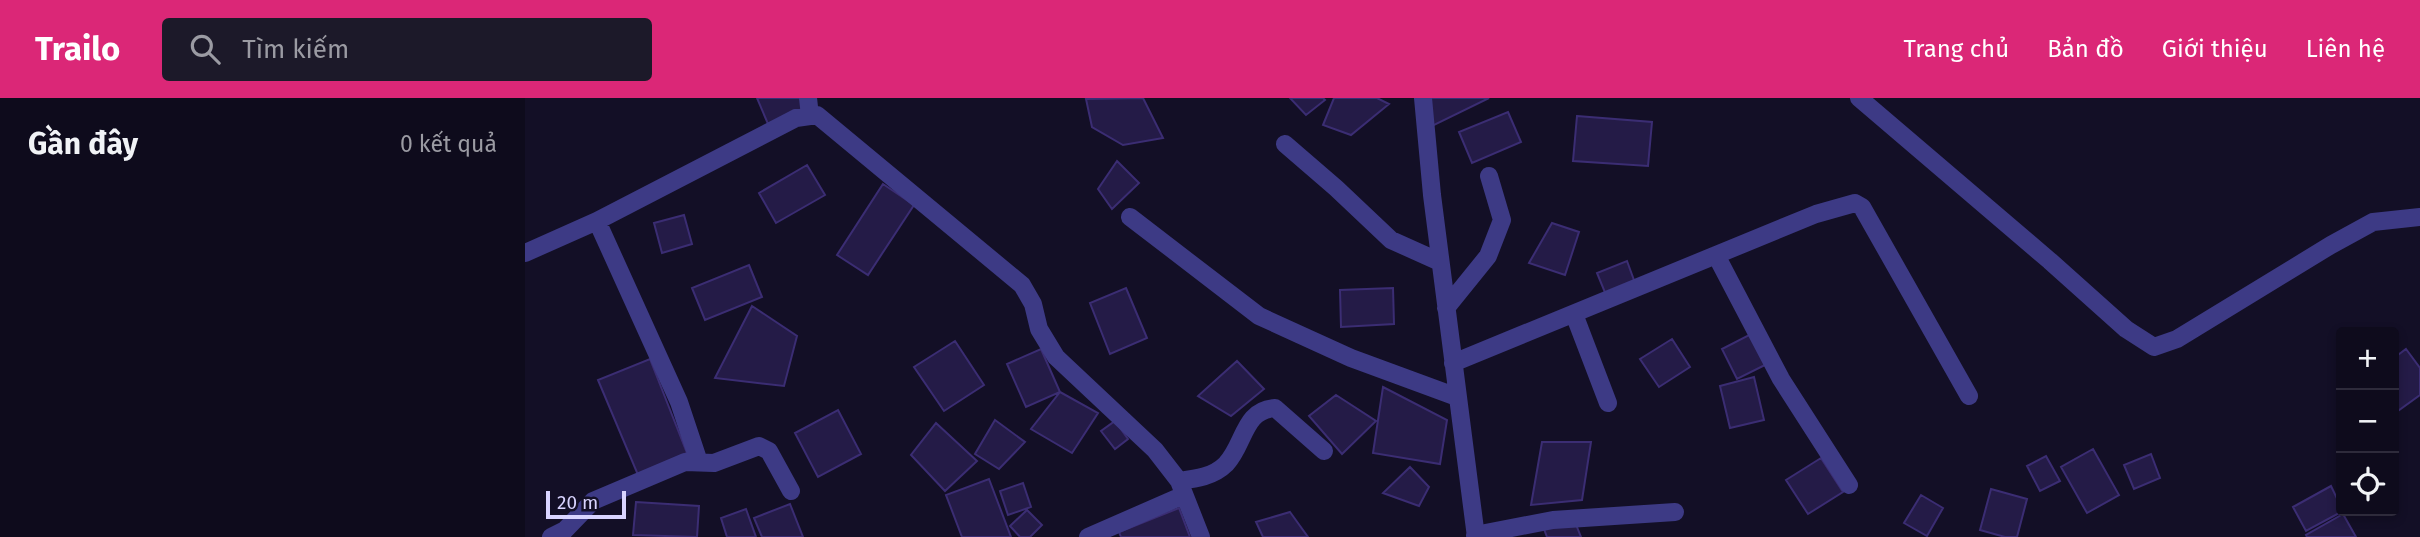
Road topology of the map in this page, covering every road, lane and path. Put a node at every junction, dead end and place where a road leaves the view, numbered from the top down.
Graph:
1 (1423, 98) edge
2 (1859, 98) edge
3 (809, 107) edge
4 (1285, 144) dead end
5 (1489, 176) dead end
6 (1130, 217) dead end
7 (2420, 217) edge
8 (597, 221) junction
9 (525, 253) edge
10 (1716, 255) junction
11 (1440, 262) junction
12 (1446, 308) junction
13 (1574, 314) junction
14 (1453, 363) junction
15 (1969, 396) dead end
16 (1457, 397) junction
17 (1608, 403) dead end
18 (1324, 451) dead end
19 (699, 462) junction
20 (1849, 485) dead end
21 (1181, 488) junction
22 (791, 491) dead end
23 (1675, 512) dead end
24 (1476, 536) edge
25 (551, 537) edge
26 (1088, 537) edge
27 (1201, 537) edge

1 - 11 street
2 - 7 street
3 - 8 street
3 - 21 street
4 - 11 street
5 - 12 street
6 - 16 street
8 - 9 street
8 - 19 street
10 - 13 street
10 - 15 street
10 - 20 street
11 - 12 street
12 - 14 street
13 - 14 street
13 - 17 street
14 - 16 street
16 - 24 street
18 - 21 street
19 - 22 street
19 - 25 street
21 - 26 street
21 - 27 street
23 - 24 street

